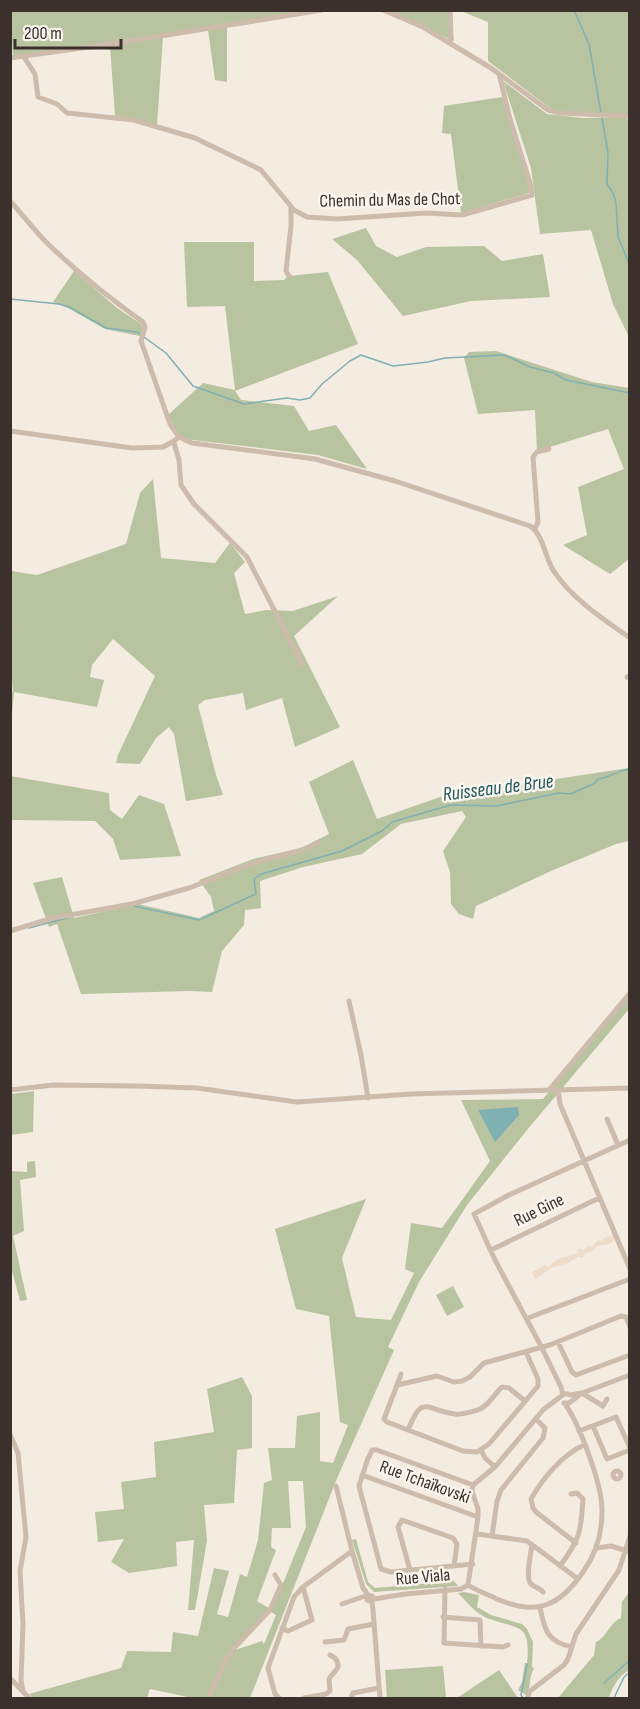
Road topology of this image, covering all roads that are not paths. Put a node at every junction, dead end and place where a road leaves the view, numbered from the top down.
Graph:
1 (322, 10) edge
2 (383, 10) edge
3 (450, 10) edge
4 (450, 44) junction
5 (24, 57) junction
6 (10, 58) edge
7 (499, 74) junction
8 (630, 116) edge
9 (10, 201) edge
10 (291, 206) junction
11 (289, 276) dead end
12 (10, 431) edge
13 (176, 439) junction
14 (549, 449) dead end
15 (535, 529) junction
16 (630, 638) edge
17 (302, 664) dead end
18 (318, 843) dead end
19 (10, 932) edge
20 (630, 993) edge
21 (349, 1001) dead end
22 (630, 1088) edge
23 (10, 1090) edge
24 (549, 1090) junction
25 (558, 1090) junction
26 (368, 1098) junction
27 (607, 1119) dead end
28 (630, 1140) edge
29 (618, 1145) junction
30 (584, 1161) junction
31 (599, 1198) junction
32 (492, 1252) junction
33 (630, 1269) edge
34 (630, 1279) edge
35 (528, 1318) junction
36 (630, 1327) edge
37 (534, 1333) junction
38 (558, 1342) junction
39 (542, 1348) junction
40 (526, 1352) junction
41 (630, 1355) edge
42 (401, 1374) dead end
43 (630, 1375) edge
44 (397, 1385) junction
45 (582, 1393) junction
46 (567, 1399) junction
47 (607, 1399) dead end
48 (525, 1401) junction
49 (536, 1419) junction
50 (593, 1426) junction
51 (408, 1430) junction
52 (579, 1431) junction
53 (10, 1434) edge
54 (585, 1446) junction
55 (630, 1449) edge
56 (481, 1450) junction
57 (495, 1467) junction
58 (362, 1475) junction
59 (613, 1477) dead end
60 (598, 1481) junction
61 (473, 1485) junction
62 (336, 1486) dead end
63 (571, 1494) dead end
64 (478, 1517) junction
65 (477, 1534) junction
66 (492, 1536) junction
67 (600, 1536) junction
68 (630, 1536) edge
69 (576, 1543) junction
70 (532, 1545) junction
71 (611, 1546) junction
72 (596, 1548) junction
73 (352, 1551) junction
74 (627, 1551) edge
75 (472, 1564) junction
76 (454, 1566) junction
77 (560, 1566) junction
78 (410, 1570) junction
79 (275, 1575) dead end
80 (578, 1579) junction
81 (468, 1585) junction
82 (303, 1587) junction
83 (445, 1589) junction
84 (543, 1592) dead end
85 (370, 1598) junction
86 (342, 1604) dead end
87 (540, 1607) junction
88 (443, 1617) junction
89 (374, 1624) junction
90 (282, 1628) junction
91 (325, 1642) dead end
92 (481, 1646) junction
93 (508, 1646) dead end
94 (572, 1647) junction
95 (330, 1656) dead end
96 (10, 1678) edge
97 (379, 1688) junction
98 (23, 1691) junction
99 (29, 1698) edge
100 (208, 1698) edge
101 (279, 1698) edge
102 (304, 1698) edge
103 (351, 1698) edge
104 (380, 1698) edge
105 (527, 1698) edge

1 - 5 street
2 - 4 street
3 - 4 street
4 - 7 street
5 - 6 street
5 - 10 street, Chemin du Mas de Chot
7 - 8 street
7 - 10 street, Chemin du Mas de Chot
9 - 13 street
10 - 11 street
12 - 13 street
13 - 15 street
13 - 17 street
14 - 15 street
15 - 16 street
18 - 19 street
20 - 24 street
21 - 26 street
22 - 25 street
23 - 26 street
24 - 25 street
24 - 26 street
25 - 30 street
27 - 29 street
28 - 29 street
29 - 30 street
30 - 31 street
30 - 32 street
31 - 32 street, Rue Gine
31 - 33 street
32 - 35 street
32 - 37 street
34 - 35 street
35 - 37 street
36 - 38 street
37 - 39 street
38 - 39 street
38 - 41 street
39 - 40 street
39 - 46 street
40 - 44 street
40 - 48 street
42 - 44 street
43 - 45 street
44 - 51 street
45 - 46 street
45 - 47 street
46 - 49 street
46 - 52 street
48 - 51 street
48 - 56 street
49 - 57 street
49 - 66 street
50 - 52 street
50 - 55 street
50 - 55 street
51 - 56 street
52 - 54 street
53 - 98 street
54 - 60 street
54 - 69 street
56 - 57 street
57 - 61 street
58 - 61 street
58 - 64 street, Rue Tchaïkovski
58 - 78 street
59 - 60 street
60 - 67 street
61 - 64 street
62 - 73 street
63 - 69 street
64 - 65 street
65 - 66 street
65 - 75 street
66 - 70 street
67 - 71 street
67 - 72 street
68 - 74 street
69 - 77 street
70 - 77 street
70 - 84 street
71 - 72 street
71 - 74 street
72 - 80 street
73 - 82 street
73 - 85 street
74 - 94 street
75 - 76 street
75 - 81 street
76 - 78 street
76 - 78 street
77 - 80 street
79 - 100 street
80 - 87 street
81 - 83 street, Rue Viala
81 - 87 street, Rue Viala
82 - 90 street
82 - 90 street
83 - 85 street, Rue Viala
83 - 88 street
85 - 86 street, Rue Viala
85 - 89 street
87 - 94 street
88 - 92 street
88 - 92 street
89 - 91 street
89 - 97 street
90 - 101 street
92 - 93 street
94 - 105 street
95 - 102 street
96 - 98 street
97 - 103 street
97 - 104 street
98 - 99 street

